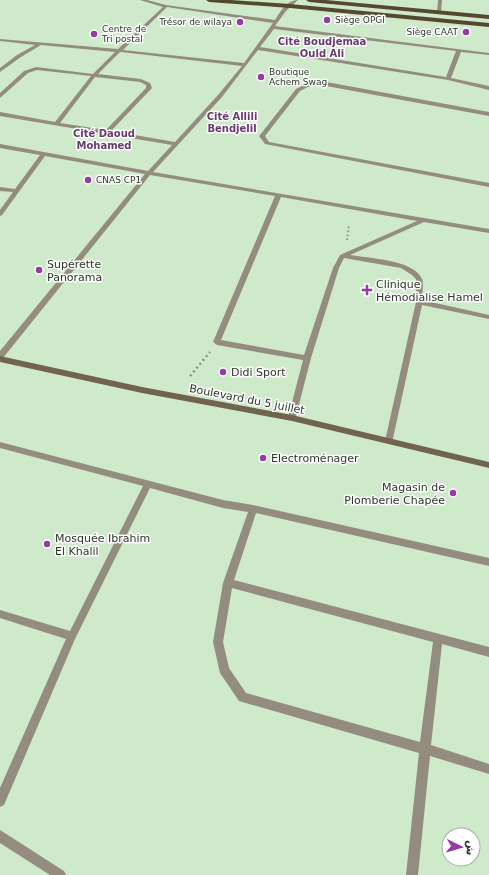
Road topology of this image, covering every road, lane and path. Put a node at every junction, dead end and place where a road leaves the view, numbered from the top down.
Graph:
1 (142, 0) edge
2 (209, 0) edge
3 (296, 0) edge
4 (309, 0) edge
5 (440, 0) edge
6 (283, 5) edge
7 (166, 6) junction
8 (290, 6) junction
9 (438, 12) junction
10 (489, 17) edge
11 (274, 25) junction
12 (489, 25) edge
13 (0, 40) edge
14 (40, 44) junction
15 (257, 48) junction
16 (459, 50) junction
17 (121, 51) junction
18 (489, 54) edge
19 (0, 64) edge
20 (6, 64) junction
21 (245, 65) junction
22 (0, 71) edge
23 (95, 74) junction
24 (448, 79) junction
25 (489, 88) edge
26 (0, 96) edge
27 (0, 114) edge
28 (489, 114) edge
29 (57, 123) junction
30 (107, 132) junction
31 (177, 144) junction
32 (0, 146) edge
33 (44, 154) junction
34 (149, 173) junction
35 (489, 185) edge
36 (0, 189) edge
37 (17, 191) junction
38 (280, 195) junction
39 (0, 214) edge
40 (423, 220) junction
41 (489, 231) edge
42 (342, 256) junction
43 (419, 302) junction
44 (489, 317) edge
45 (217, 342) junction
46 (0, 357) edge
47 (307, 358) junction
48 (190, 376) dead end
49 (292, 418) junction
50 (389, 441) junction
51 (0, 446) edge
52 (489, 465) edge
53 (148, 484) junction
54 (253, 509) junction
55 (489, 562) edge
56 (228, 583) junction
57 (0, 614) edge
58 (72, 636) junction
59 (438, 639) junction
60 (489, 652) edge
61 (425, 749) junction
62 (489, 769) edge
63 (0, 801) edge
64 (0, 836) edge
65 (60, 875) edge
66 (412, 875) edge

1 - 7 street
2 - 6 main road
3 - 8 street
4 - 9 main road
5 - 9 street
6 - 8 main road
6 - 11 street
7 - 11 street
7 - 17 street
8 - 12 main road
9 - 10 main road
11 - 15 street
11 - 16 street
13 - 14 street
14 - 17 street
14 - 20 street
15 - 21 street
15 - 24 street
16 - 18 street
16 - 24 street
17 - 21 street
17 - 23 street
19 - 20 street
20 - 22 street
21 - 31 street
23 - 26 street
23 - 29 street
23 - 30 street
24 - 25 street
27 - 29 street
28 - 35 street
29 - 30 street
30 - 31 street
31 - 34 street
32 - 33 street
33 - 34 street
33 - 37 street
34 - 38 street
34 - 46 street
36 - 37 street
37 - 39 street
38 - 40 street
38 - 45 street
40 - 41 street
40 - 42 street
42 - 43 street
42 - 47 street
43 - 44 street
43 - 50 street
45 - 47 street
45 - 48 path
46 - 49 street, Boulevard du 5 juillet
47 - 49 street
49 - 50 street, Boulevard du 5 juillet
50 - 52 street, Boulevard du 5 juillet
51 - 53 street
53 - 54 street
53 - 58 street
54 - 55 street
54 - 56 street
56 - 59 street
56 - 61 street
57 - 58 street
58 - 63 street
59 - 60 street
59 - 61 street
61 - 62 street
61 - 66 street
64 - 65 street

